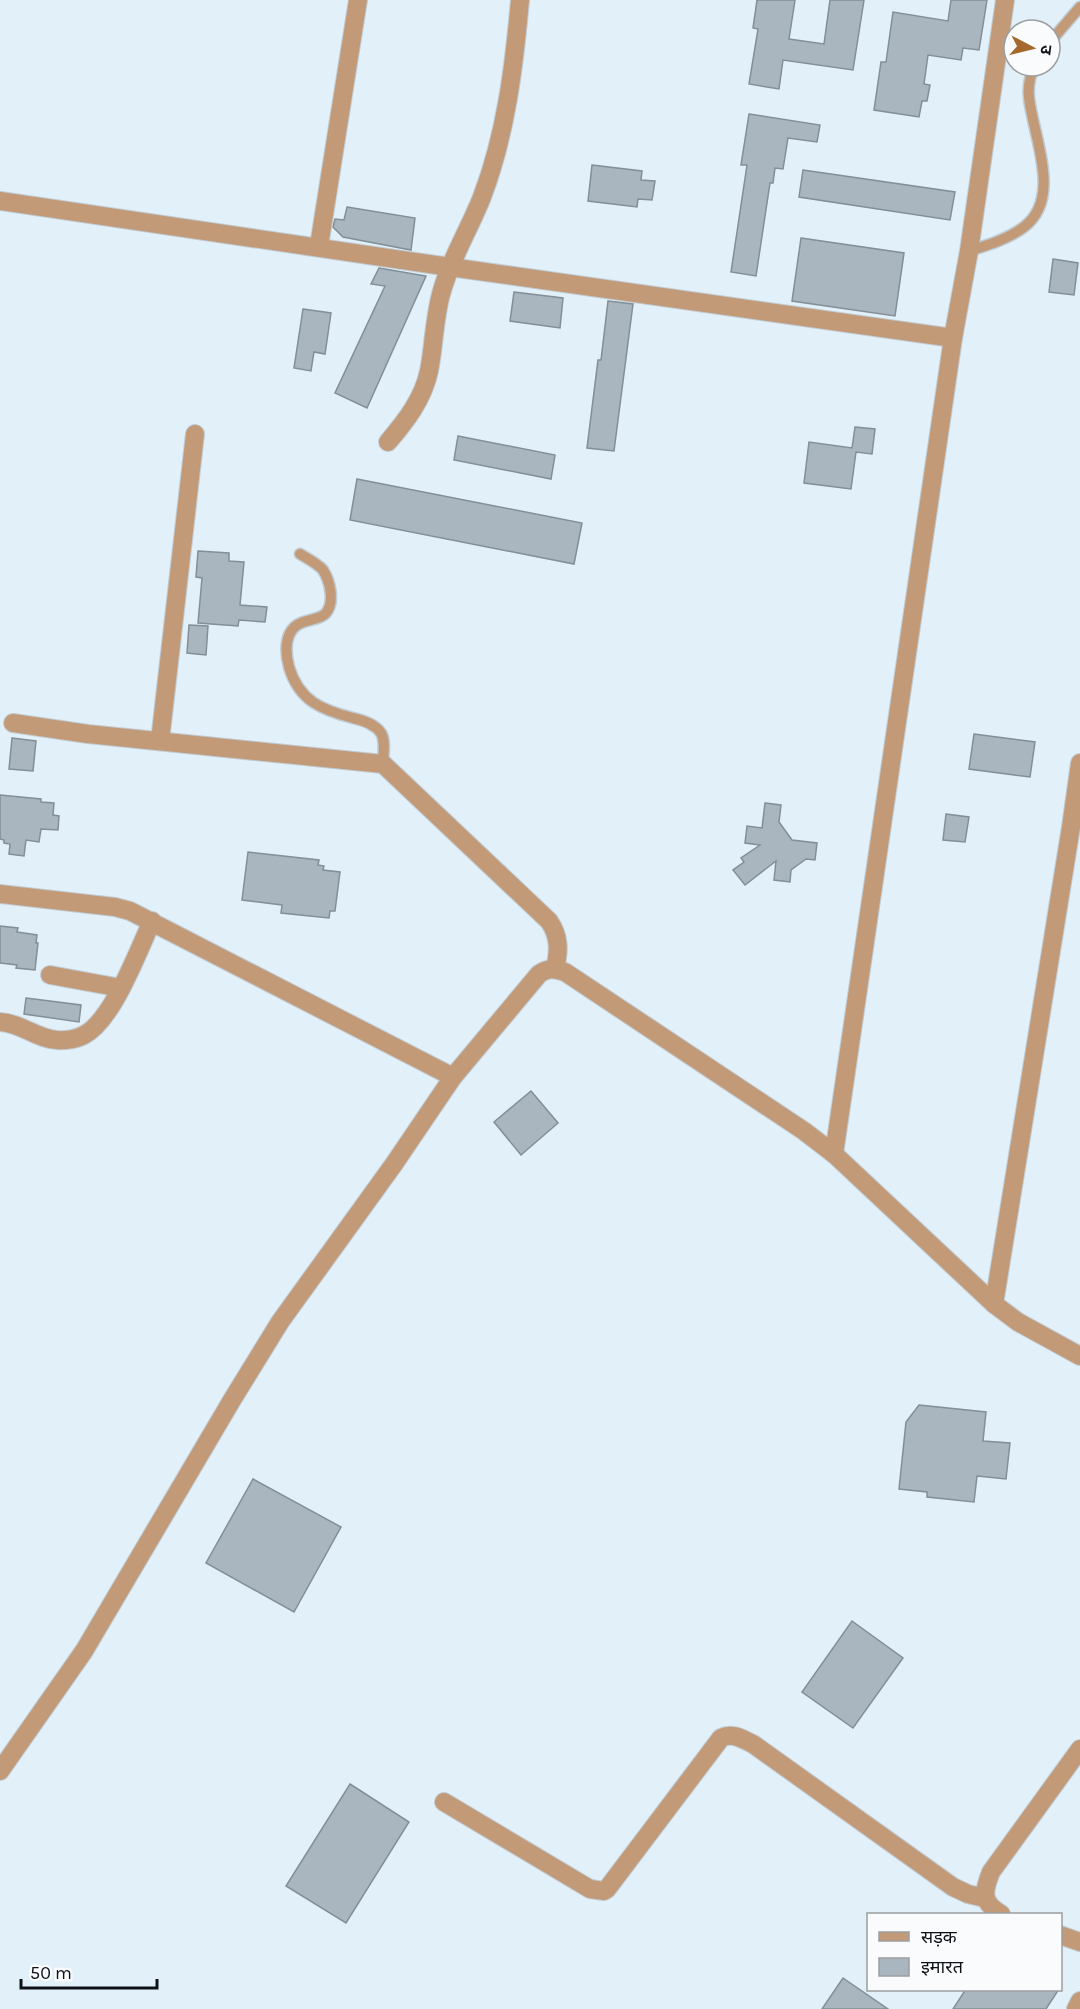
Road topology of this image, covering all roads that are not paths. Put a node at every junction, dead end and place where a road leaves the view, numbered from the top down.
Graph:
1 (358, 0) edge
2 (520, 0) edge
3 (1005, 0) edge
4 (1080, 7) edge
5 (1062, 28) edge
6 (1030, 78) edge
7 (0, 201) edge
8 (319, 246) junction
9 (969, 251) junction
10 (450, 267) junction
11 (953, 338) junction
12 (195, 434) dead end
13 (388, 442) dead end
14 (300, 554) dead end
15 (13, 723) dead end
16 (160, 741) junction
17 (1080, 763) edge
18 (383, 764) junction
19 (1076, 828) edge
20 (0, 894) edge
21 (152, 921) junction
22 (555, 969) junction
23 (50, 975) dead end
24 (121, 988) junction
25 (0, 1022) edge
26 (453, 1077) junction
27 (834, 1154) junction
28 (994, 1304) junction
29 (1080, 1356) edge
30 (1080, 1749) edge
31 (0, 1771) edge
32 (444, 1802) dead end
33 (985, 1898) junction
34 (999, 1913) edge
35 (1062, 1936) edge
36 (1080, 1941) edge
37 (1080, 2001) edge
38 (1076, 2009) edge

1 - 8 street
2 - 10 street
3 - 9 street
4 - 5 lane
6 - 9 lane
7 - 8 street
8 - 10 street
9 - 11 street
10 - 11 street
10 - 13 street
11 - 27 street
12 - 16 street
14 - 18 lane
15 - 16 street
16 - 18 street
17 - 19 street
18 - 22 street
19 - 28 street
20 - 21 street
21 - 24 street
21 - 26 street
22 - 26 street
22 - 27 street
23 - 24 street
24 - 25 street
26 - 31 street
27 - 28 street
28 - 29 street
30 - 33 street
32 - 33 street
33 - 34 street
35 - 36 street
37 - 38 street

